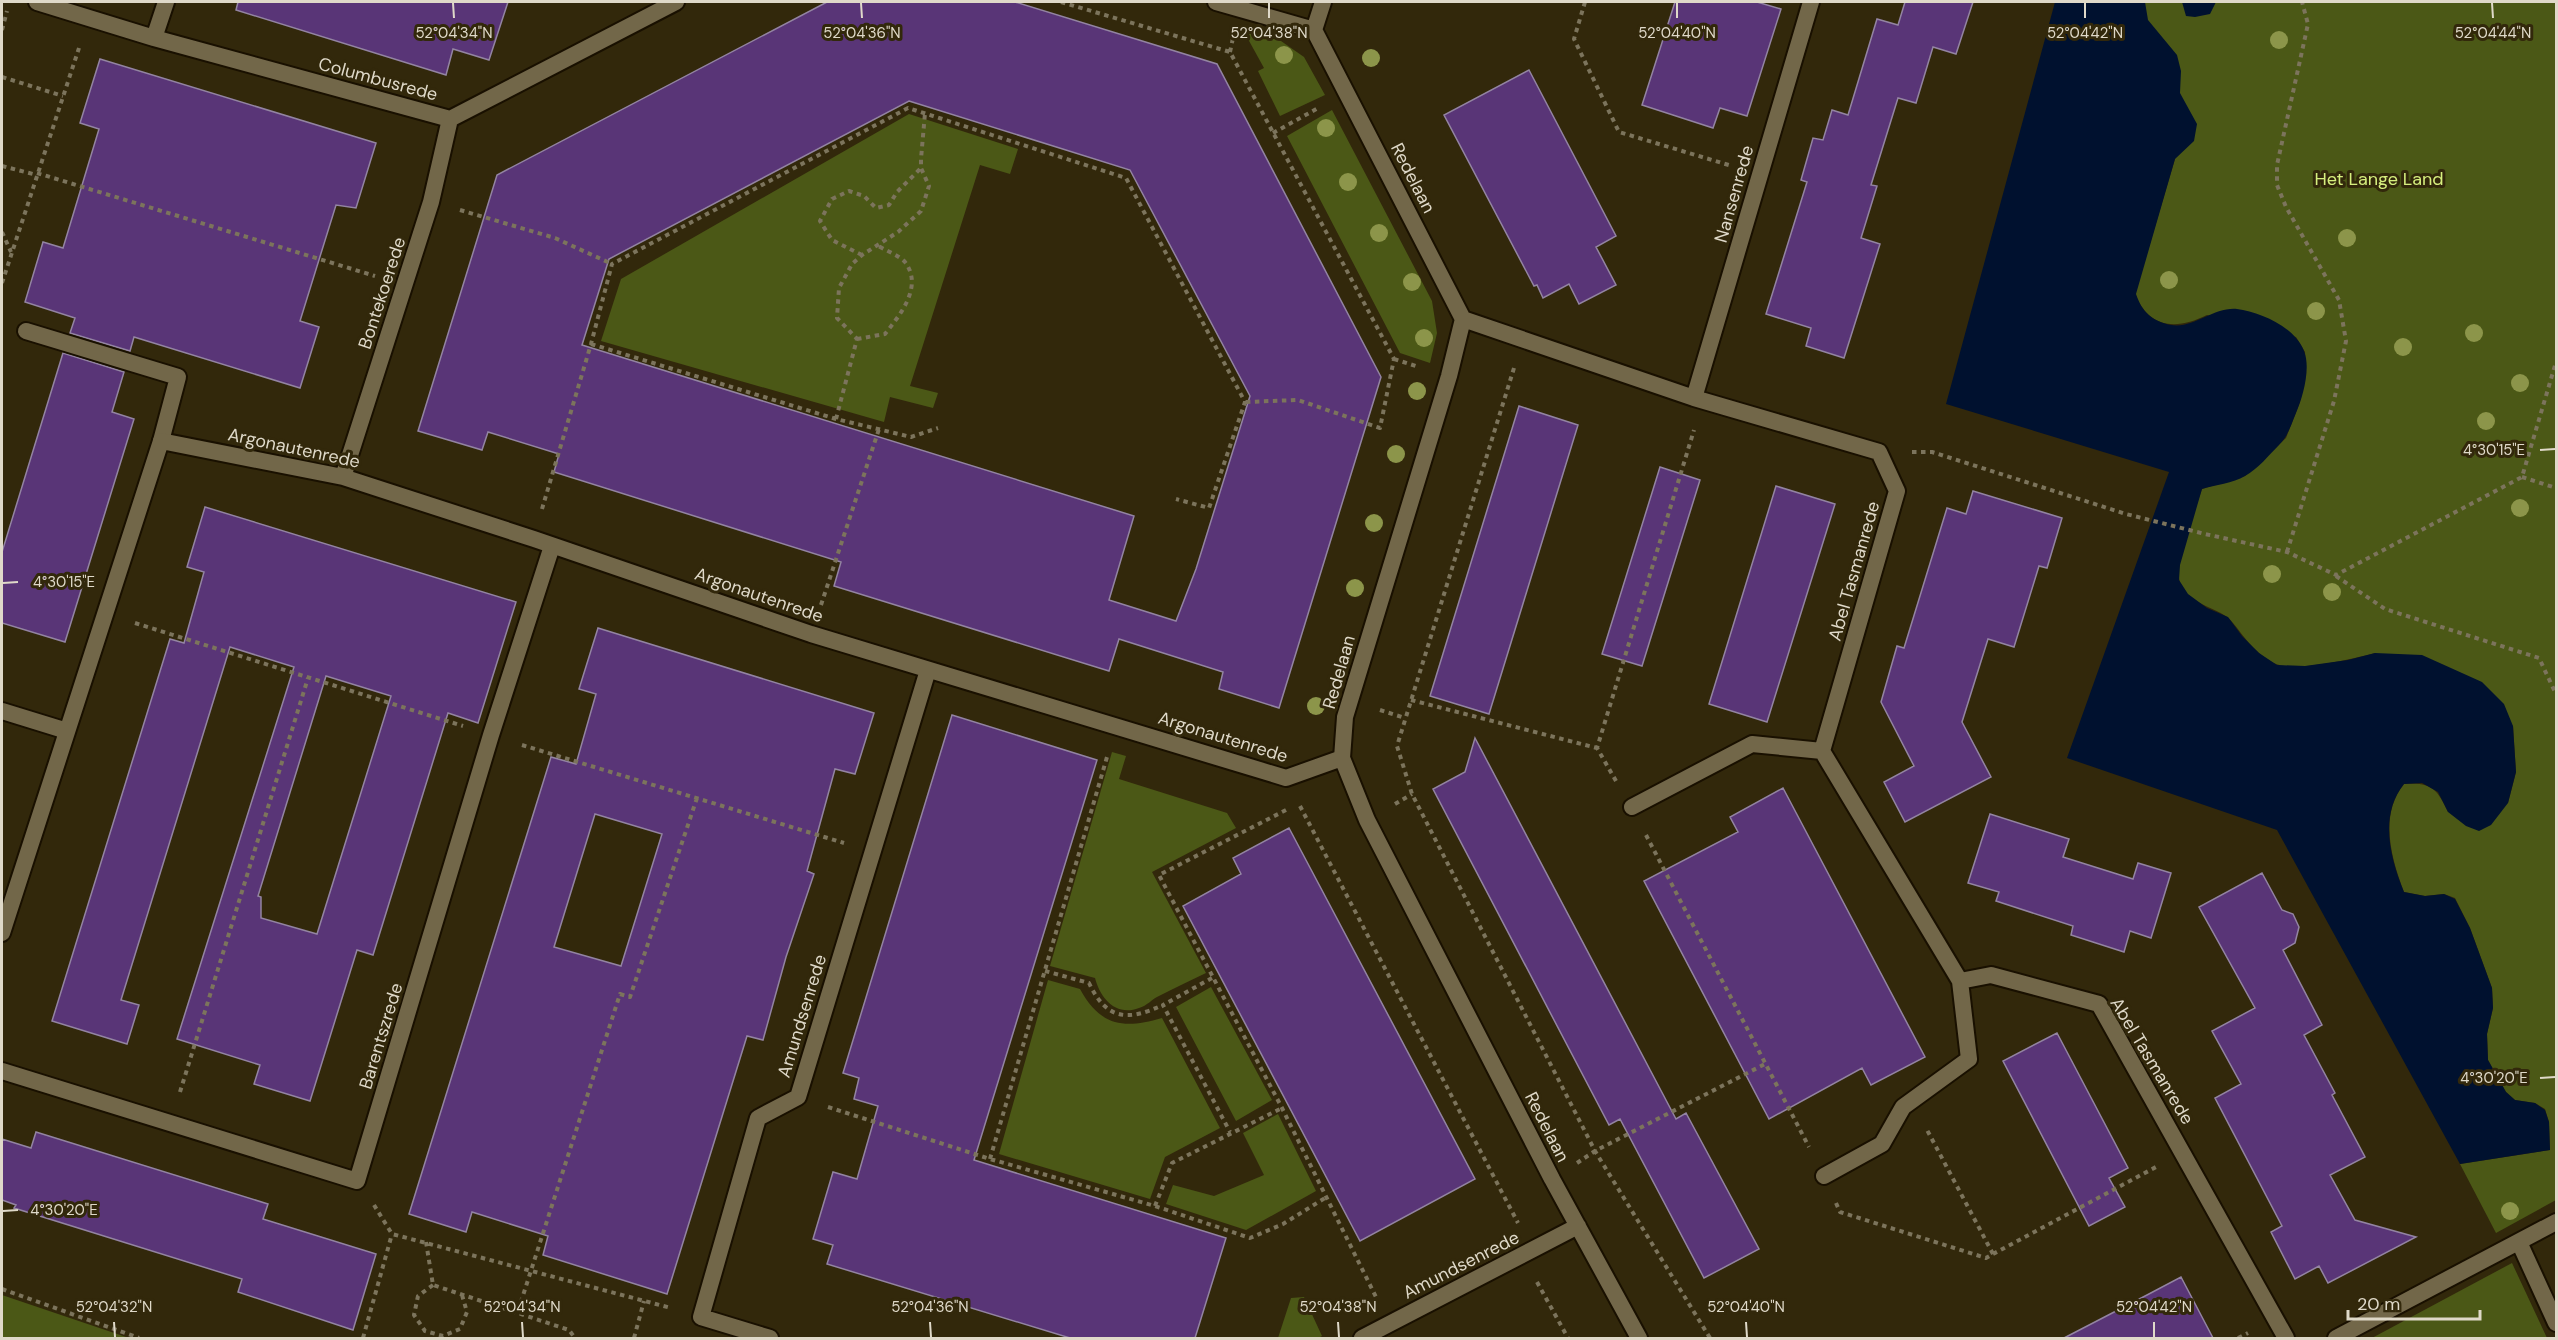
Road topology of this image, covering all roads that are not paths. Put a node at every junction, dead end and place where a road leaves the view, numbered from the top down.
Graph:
1 (37, 2) edge
2 (166, 2) edge
3 (676, 2) edge
4 (1216, 2) edge
5 (1323, 2) edge
6 (1811, 2) edge
7 (1314, 30) junction
8 (154, 38) junction
9 (450, 119) junction
10 (1463, 319) junction
11 (26, 331) dead end
12 (1694, 398) junction
13 (161, 441) junction
14 (343, 477) junction
15 (552, 546) junction
16 (928, 670) junction
17 (2, 711) edge
18 (67, 731) junction
19 (1822, 751) junction
20 (1342, 758) junction
21 (1632, 807) dead end
22 (2, 933) edge
23 (1960, 981) junction
24 (2, 1071) edge
25 (1824, 1176) road end
26 (2556, 1222) edge
27 (1578, 1226) junction
28 (2518, 1242) junction
29 (2556, 1323) edge
30 (770, 1338) edge
31 (1362, 1338) edge
32 (1639, 1338) edge
33 (2286, 1338) edge
34 (2336, 1338) edge

1 - 8 street, Columbusrede
2 - 8 street
3 - 9 street, Columbusrede
4 - 7 street
5 - 7 street
6 - 12 street, Nansenrede
7 - 10 street, Redelaan
8 - 9 street, Columbusrede
9 - 14 street, Bontekoerede
10 - 12 street
10 - 20 street, Redelaan
11 - 13 street
12 - 19 street, Abel Tasmanrede
13 - 14 street, Argonautenrede
13 - 18 street
14 - 15 street, Argonautenrede
15 - 16 street, Argonautenrede
15 - 24 street, Barentszrede
16 - 20 street, Argonautenrede
16 - 30 street, Amundsenrede
17 - 18 street
18 - 22 street
19 - 21 street
19 - 23 street
20 - 27 street, Redelaan
23 - 25 street
23 - 33 street, Abel Tasmanrede
26 - 28 street
27 - 31 street, Amundsenrede
27 - 32 street, Redelaan
28 - 29 street
28 - 34 street

